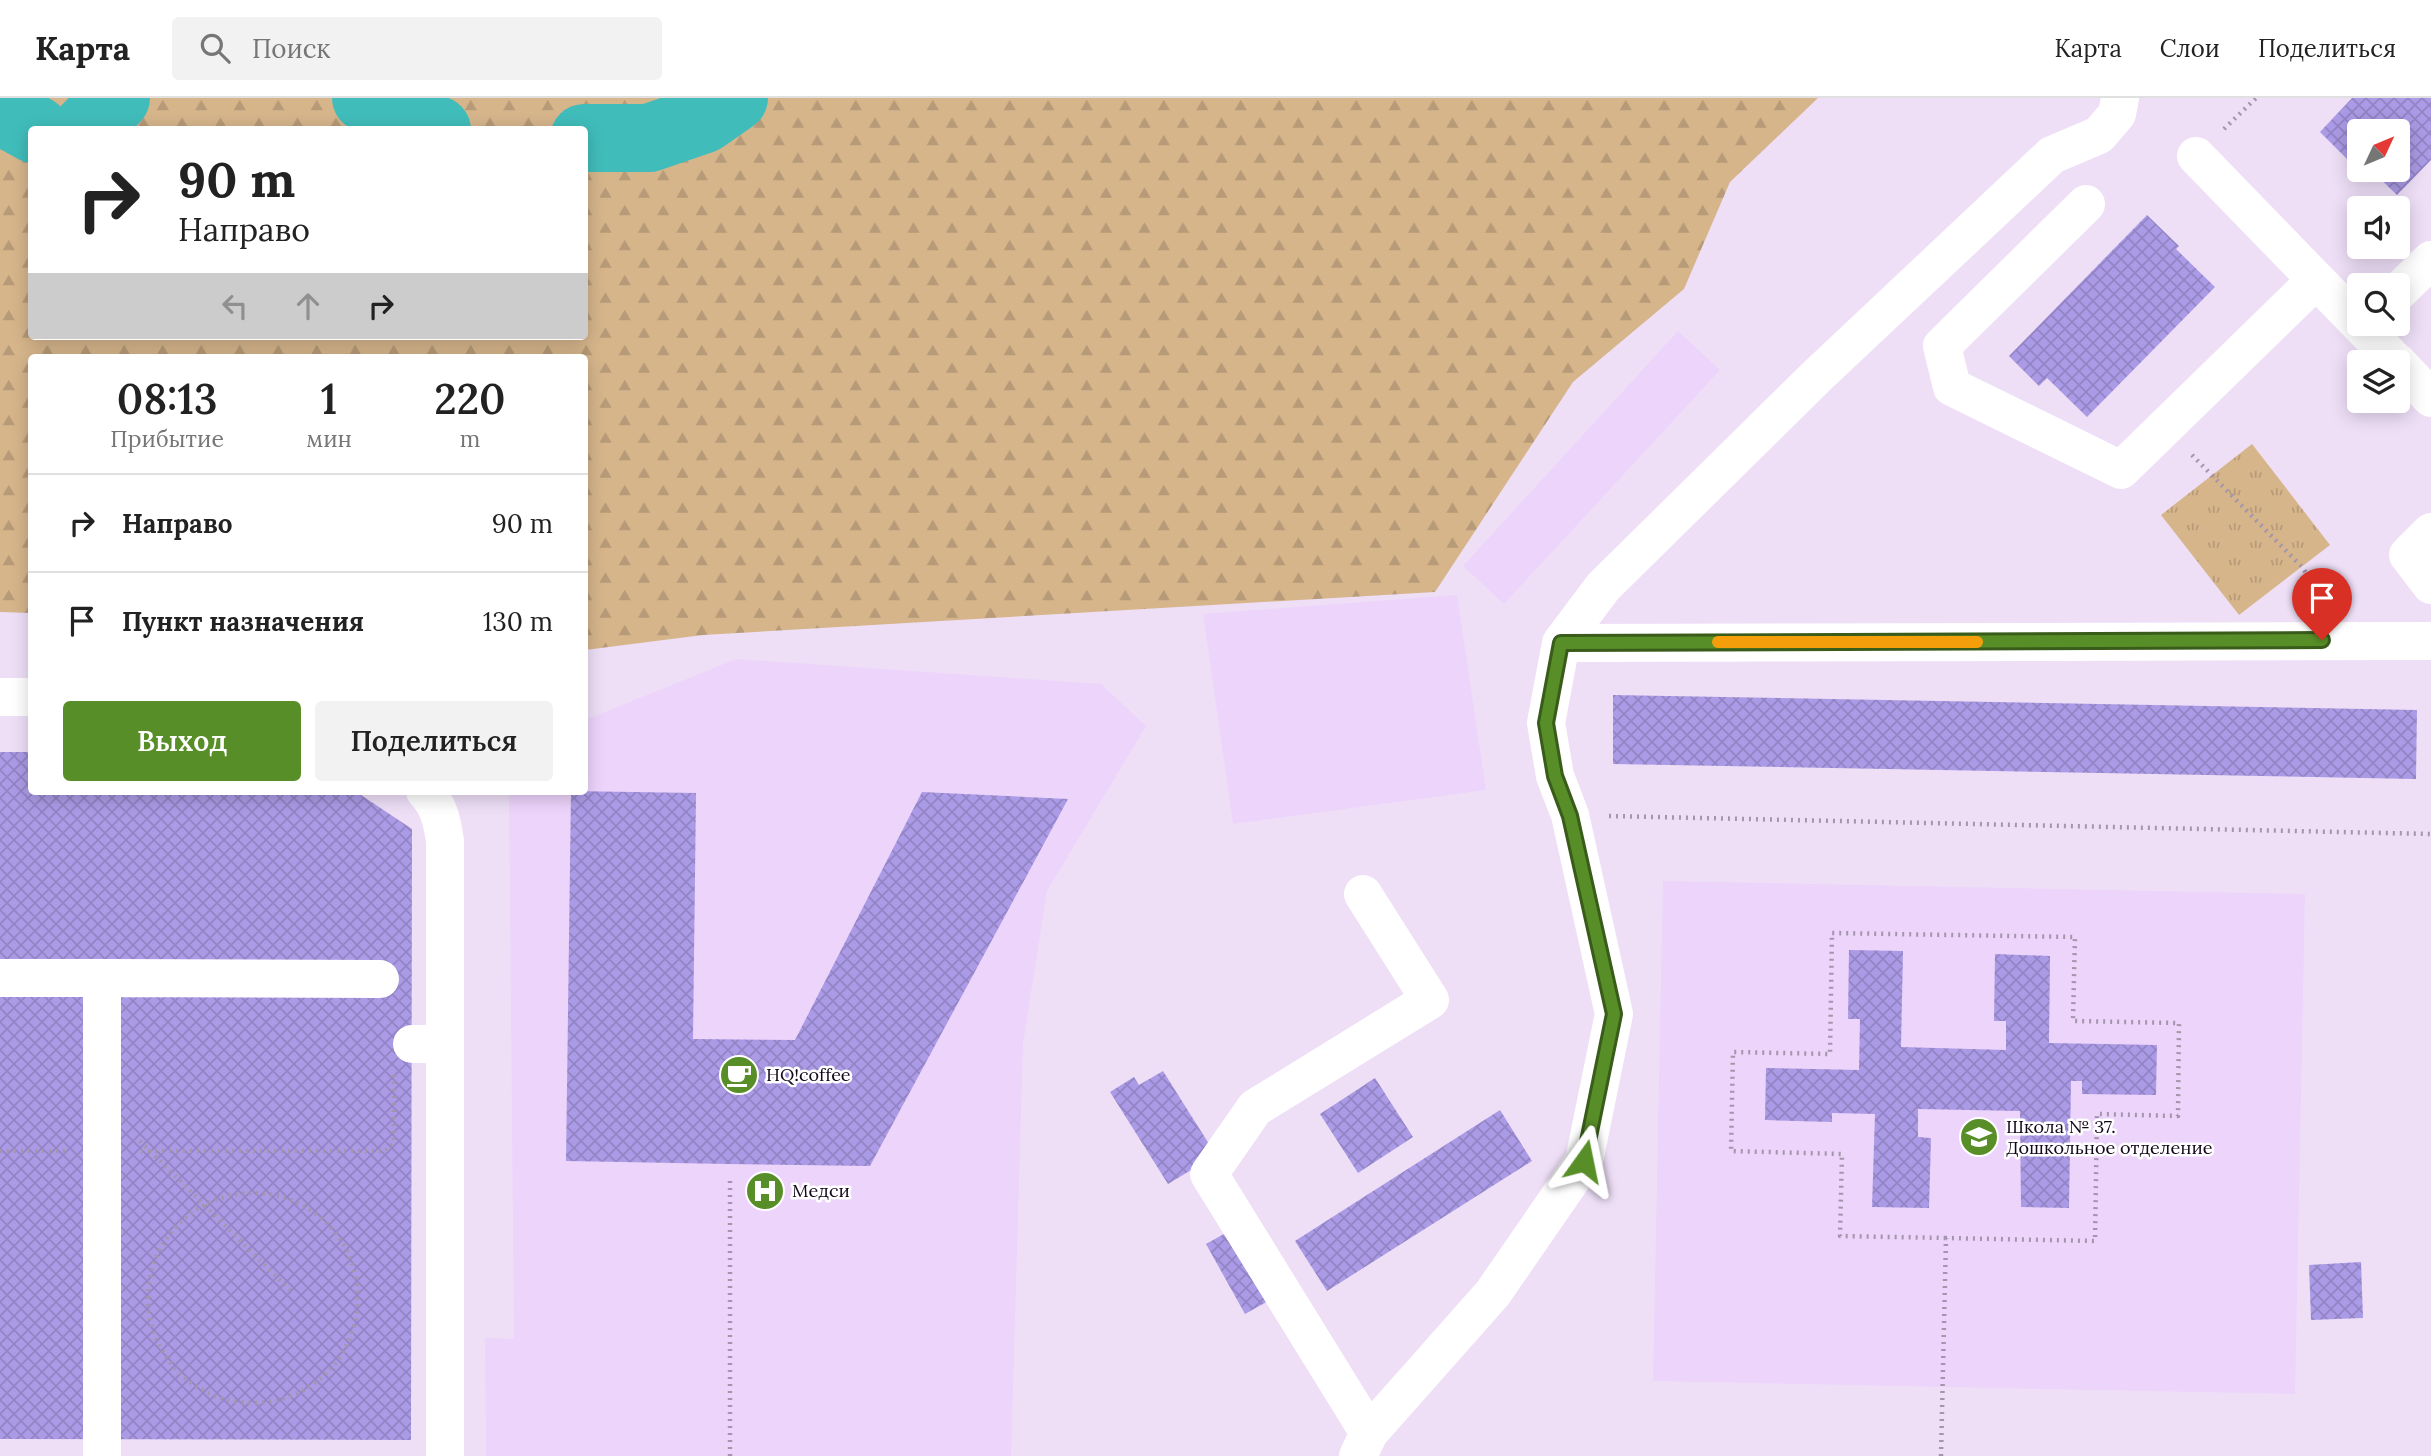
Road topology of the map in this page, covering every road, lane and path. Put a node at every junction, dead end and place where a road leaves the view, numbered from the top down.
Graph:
1 (2120, 98) edge
2 (2196, 156) dead end
3 (2086, 204) dead end
4 (2431, 260) edge
5 (2315, 280) junction
6 (2410, 280) edge
7 (2347, 309) edge
8 (2374, 336) edge
9 (2386, 350) edge
10 (2410, 376) edge
11 (2431, 398) edge
12 (2165, 427) junction
13 (2431, 532) edge
14 (2431, 584) edge
15 (2350, 640) junction
16 (2431, 641) edge
17 (1561, 643) junction
18 (0, 697) edge
19 (28, 697) edge
20 (428, 795) edge
21 (1570, 816) junction
22 (2431, 834) edge
23 (1363, 894) dead end
24 (0, 978) edge
25 (102, 978) junction
26 (380, 979) dead end
27 (417, 1050) junction
28 (102, 1103) junction
29 (0, 1151) edge
30 (102, 1151) junction
31 (151, 1152) junction
32 (730, 1181) dead end
33 (204, 1204) junction
34 (1945, 1238) junction
35 (290, 1290) dead end
36 (1363, 1444) edge
37 (102, 1456) edge
38 (444, 1456) edge
39 (730, 1456) edge
40 (1941, 1456) edge

1 - 17 lane
2 - 5 lane
3 - 12 lane
4 - 6 lane
5 - 7 lane
5 - 12 lane
8 - 9 lane
10 - 11 lane
12 - 15 path
13 - 14 lane
15 - 16 lane
15 - 17 lane
17 - 21 lane
18 - 19 lane
20 - 27 lane
21 - 22 path
21 - 36 lane
23 - 36 lane
24 - 25 lane
25 - 26 lane
25 - 28 lane
27 - 31 path
27 - 38 lane
28 - 30 lane
28 - 31 path
29 - 30 path
30 - 31 path
30 - 37 lane
31 - 33 path
32 - 39 path
33 - 33 path
33 - 35 path
34 - 34 path
34 - 40 path

